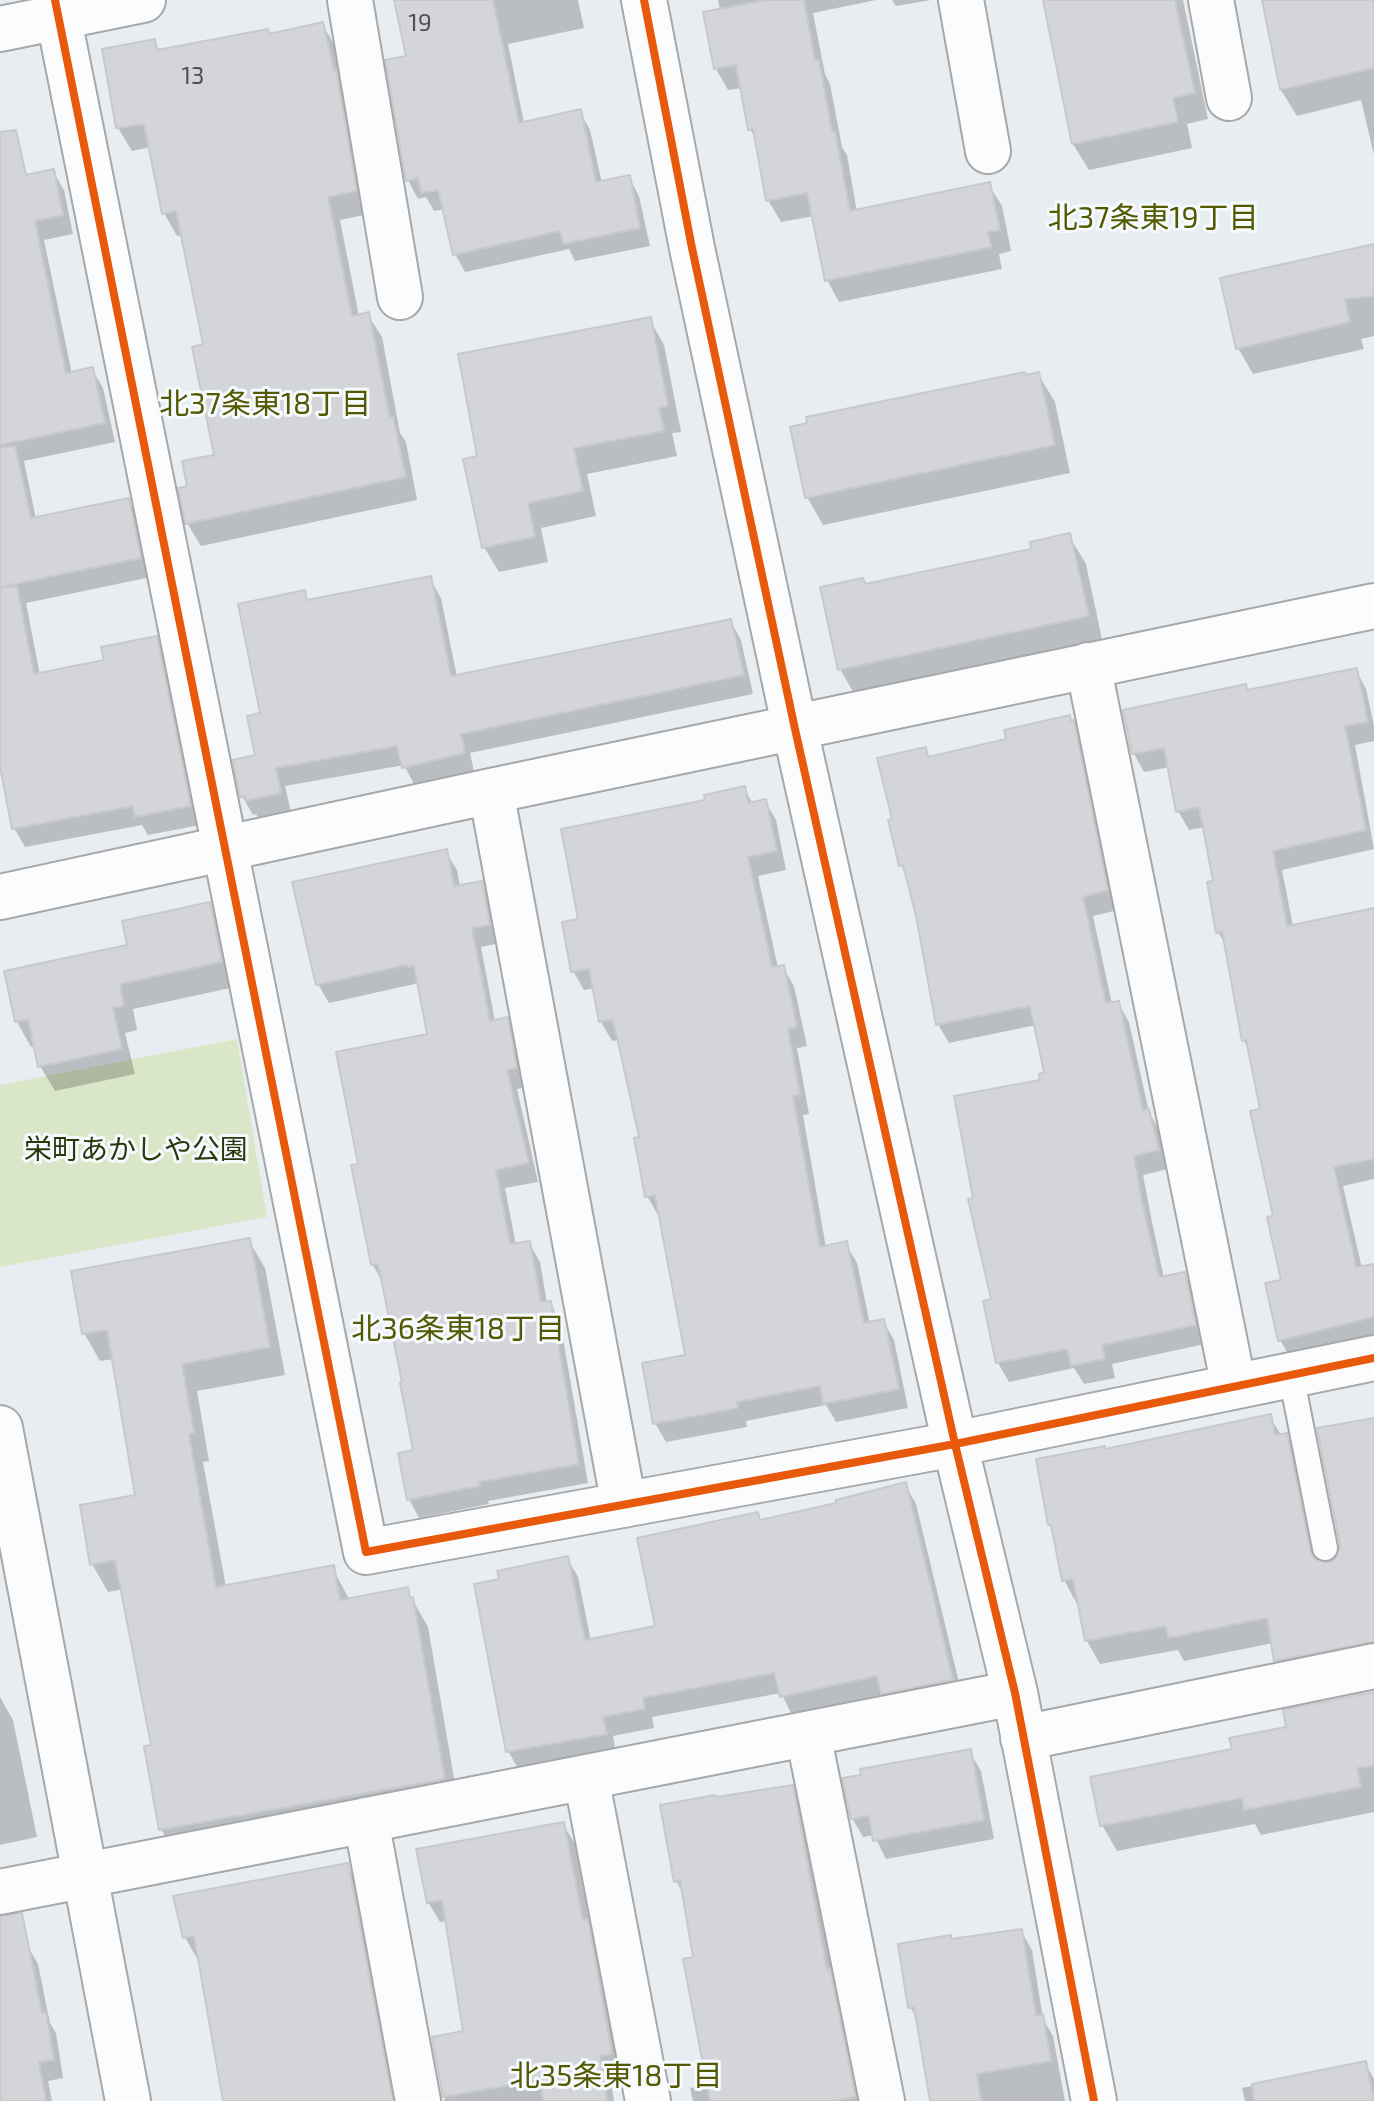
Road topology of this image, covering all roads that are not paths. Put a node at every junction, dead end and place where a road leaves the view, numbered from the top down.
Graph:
1 (143, 0) edge
2 (350, 0) edge
3 (644, 0) edge
4 (961, 0) edge
5 (1211, 0) edge
6 (57, 9) edge
7 (0, 29) edge
8 (1229, 98) dead end
9 (988, 151) dead end
10 (400, 297) dead end
11 (1372, 618) edge
12 (1088, 665) junction
13 (795, 729) junction
14 (491, 791) junction
15 (225, 849) junction
16 (0, 897) edge
17 (1374, 1358) edge
18 (1291, 1375) junction
19 (1234, 1387) junction
20 (0, 1428) edge
21 (955, 1444) junction
22 (624, 1505) junction
23 (1325, 1548) dead end
24 (1374, 1666) edge
25 (1015, 1693) junction
26 (808, 1734) junction
27 (1023, 1738) junction
28 (586, 1777) junction
29 (366, 1820) junction
30 (84, 1876) junction
31 (0, 1892) edge
32 (128, 2101) edge
33 (418, 2101) edge
34 (648, 2101) edge
35 (882, 2101) edge
36 (1094, 2101) edge

1 - 6 street
2 - 10 street
3 - 13 street
4 - 9 street
5 - 8 street
6 - 7 street
6 - 15 street
11 - 12 street
12 - 13 street
12 - 19 street
13 - 14 street
13 - 21 street
14 - 15 street
14 - 22 street
15 - 16 street
15 - 22 street
17 - 18 street
18 - 19 street
18 - 23 lane
19 - 21 street
20 - 30 street
21 - 22 street
21 - 25 street
24 - 27 street
25 - 26 street
25 - 27 street
26 - 28 street
26 - 35 street
27 - 36 street
28 - 29 street
28 - 34 street
29 - 30 street
29 - 33 street
30 - 31 street
30 - 32 street

